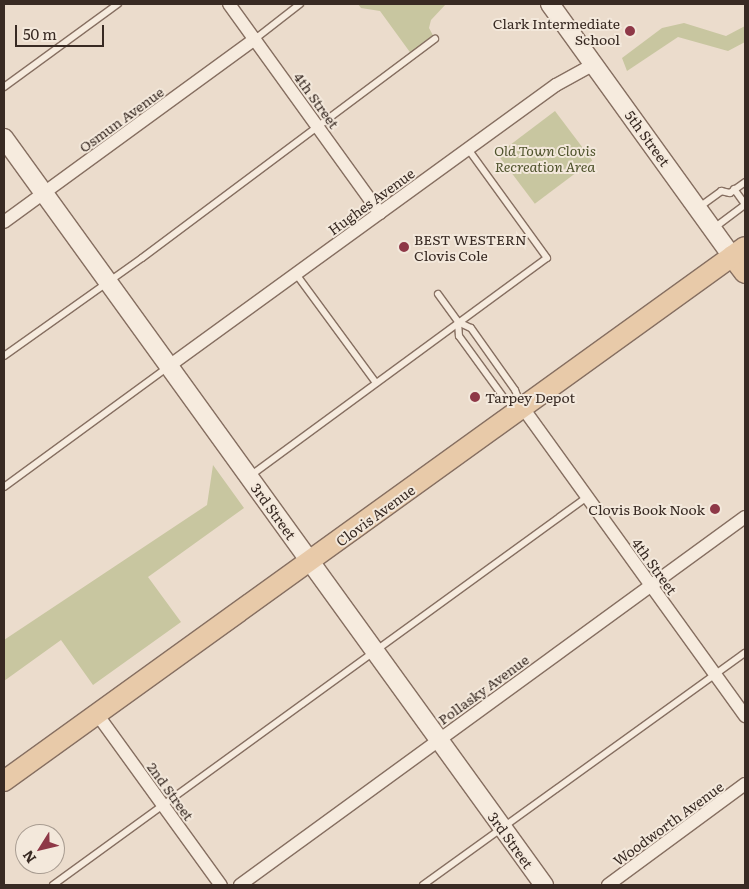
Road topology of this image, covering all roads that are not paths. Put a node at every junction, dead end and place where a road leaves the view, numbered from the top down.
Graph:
1 (118, 4) edge
2 (229, 4) edge
3 (300, 4) edge
4 (550, 4) edge
5 (255, 39) junction
6 (435, 39) dead end
7 (594, 64) junction
8 (4, 87) edge
9 (316, 125) junction
10 (4, 138) edge
11 (468, 149) junction
12 (745, 182) edge
13 (734, 189) junction
14 (44, 194) junction
15 (745, 205) edge
16 (698, 208) junction
17 (380, 213) junction
18 (4, 222) edge
19 (713, 228) junction
20 (739, 251) edge
21 (296, 274) junction
22 (745, 274) edge
23 (107, 282) junction
24 (438, 294) dead end
25 (458, 322) junction
26 (4, 356) edge
27 (169, 366) junction
28 (376, 383) junction
29 (523, 408) junction
30 (249, 476) junction
31 (4, 487) edge
32 (587, 497) junction
33 (745, 517) edge
34 (311, 561) junction
35 (651, 586) junction
36 (375, 651) junction
37 (745, 653) edge
38 (715, 674) junction
39 (97, 714) junction
40 (745, 716) edge
41 (438, 740) junction
42 (4, 782) edge
43 (745, 784) edge
44 (163, 805) junction
45 (502, 828) junction
46 (53, 885) edge
47 (221, 885) edge
48 (240, 885) edge
49 (423, 885) edge
50 (544, 885) edge
51 (608, 885) edge

1 - 8 lane
2 - 5 street, 4th Street
3 - 5 lane
4 - 7 street, 5th Street
5 - 9 street, 4th Street
5 - 14 street, Osmun Avenue
6 - 9 lane
7 - 11 street, Hughes Avenue
7 - 16 street, 5th Street
9 - 17 street, 4th Street
9 - 23 lane
10 - 14 street, 3rd Street
11 - 17 street, Hughes Avenue
11 - 25 lane
12 - 13 lane
13 - 15 lane
13 - 16 lane
14 - 18 street, Osmun Avenue
14 - 23 street, 3rd Street
15 - 19 lane
16 - 19 street, 5th Street
17 - 21 street, Hughes Avenue
19 - 20 street, 5th Street
20 - 22 main road, 5th Street
20 - 29 main road, Clovis Avenue
21 - 27 street, Hughes Avenue
21 - 28 lane
23 - 26 lane
23 - 27 street, 3rd Street
24 - 25 lane
25 - 28 lane
25 - 29 lane
25 - 29 lane
27 - 30 street, 3rd Street
27 - 31 lane
28 - 30 lane
29 - 32 street, 4th Street
29 - 34 main road, Clovis Avenue
30 - 34 street, 3rd Street
32 - 35 street, 4th Street
32 - 36 lane
33 - 35 street, Pollasky Avenue
34 - 36 street, 3rd Street
34 - 39 main road, Clovis Avenue
35 - 38 street, 4th Street
35 - 41 street, Pollasky Avenue
36 - 41 street, 3rd Street
36 - 44 lane
37 - 38 lane
38 - 40 street, 4th Street
38 - 45 lane
39 - 42 main road, Clovis Avenue
39 - 44 street, 2nd Street
41 - 45 street, 3rd Street
41 - 48 street, Pollasky Avenue
43 - 51 street, Woodworth Avenue
44 - 46 lane
44 - 47 street, 2nd Street
45 - 49 lane
45 - 50 street, 3rd Street

